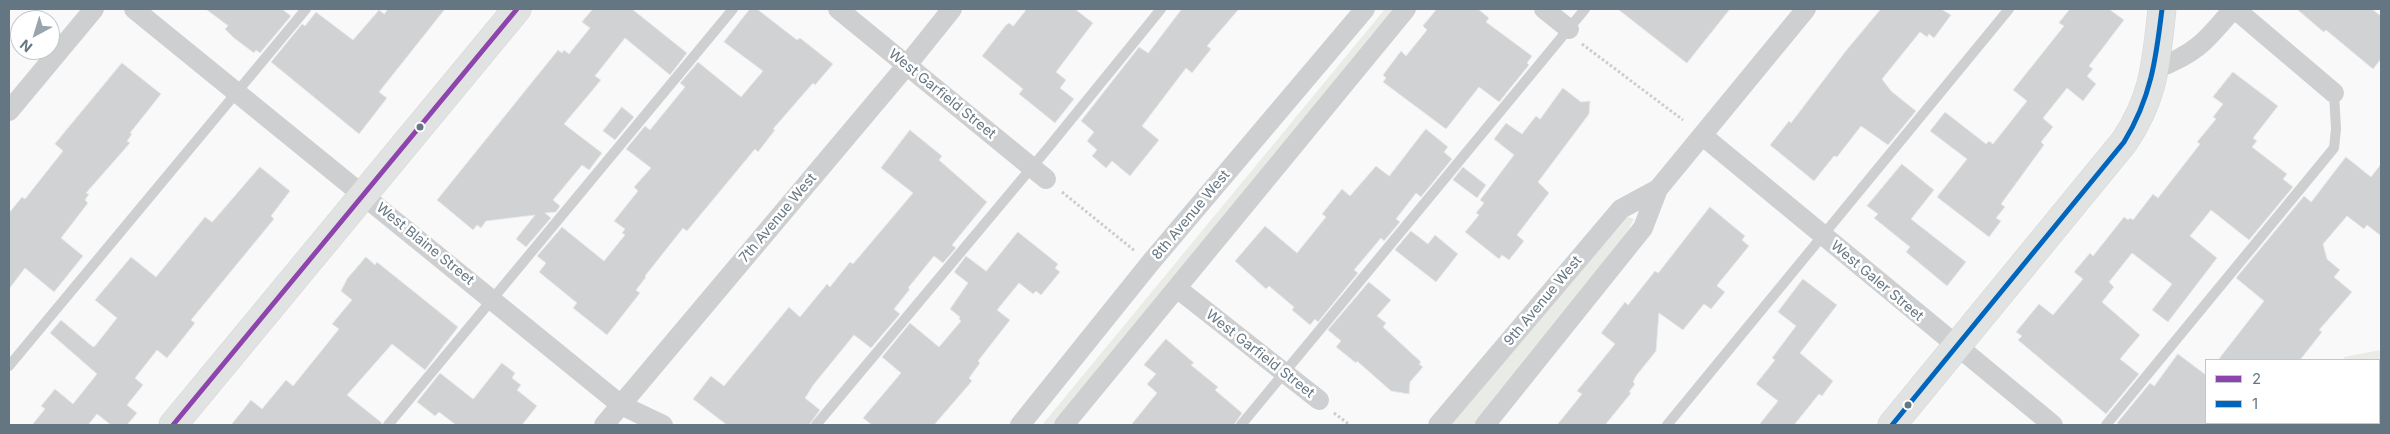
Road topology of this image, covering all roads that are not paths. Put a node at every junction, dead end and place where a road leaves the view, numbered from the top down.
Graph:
1 (94, 9) edge
2 (134, 9) edge
3 (306, 9) edge
4 (517, 9) edge
5 (733, 9) edge
6 (838, 9) edge
7 (952, 9) edge
8 (1161, 9) edge
9 (1366, 9) edge
10 (1406, 9) edge
11 (1544, 9) edge
12 (1585, 9) edge
13 (1806, 9) edge
14 (2009, 9) edge
15 (2162, 9) edge
16 (2234, 9) edge
17 (1575, 36) junction
18 (907, 65) junction
19 (2155, 69) junction
20 (237, 93) junction
21 (2334, 93) joint
22 (9, 111) edge
23 (1703, 136) junction
24 (1039, 174) junction
25 (1658, 189) junction
26 (364, 195) junction
27 (1822, 235) junction
28 (1178, 288) junction
29 (491, 298) junction
30 (1956, 346) junction
31 (9, 366) edge
32 (1284, 372) junction
33 (621, 405) junction
34 (1324, 405) road end
35 (173, 425) edge
36 (388, 425) edge
37 (604, 425) edge
38 (633, 425) edge
39 (663, 425) edge
40 (816, 425) edge
41 (1020, 425) edge
42 (1064, 425) edge
43 (1241, 425) edge
44 (1438, 425) edge
45 (1485, 425) edge
46 (1667, 425) edge
47 (1892, 425) edge
48 (2053, 425) edge
49 (2106, 425) edge

1 - 22 street
2 - 20 street, West Blaine Street
3 - 20 lane
4 - 26 street
5 - 29 lane
6 - 18 street, West Garfield Street
7 - 18 street, 7th Avenue West
8 - 24 lane
9 - 41 street, 8th Avenue West
10 - 28 street
11 - 17 street
12 - 17 lane
13 - 23 street, 9th Avenue West
14 - 27 lane
15 - 19 street
16 - 19 street
16 - 21 street
17 - 32 lane
18 - 24 street, West Garfield Street
18 - 33 street, 7th Avenue West
19 - 30 street
20 - 26 street, West Blaine Street
20 - 31 lane
21 - 49 lane
23 - 25 street, 9th Avenue West
23 - 27 street, West Galer Street
24 - 40 lane
25 - 44 street, 9th Avenue West
25 - 45 street, 9th Avenue West
26 - 29 street, West Blaine Street
26 - 35 street
27 - 30 street, West Galer Street
27 - 46 lane
28 - 32 street, West Garfield Street
28 - 42 street
29 - 33 street, West Blaine Street
29 - 36 lane
30 - 47 street
30 - 48 street, West Galer Street
32 - 34 street, West Garfield Street
32 - 43 lane
33 - 37 street, 7th Avenue West
33 - 38 street, West Blaine Street
33 - 39 street, West Blaine Street

